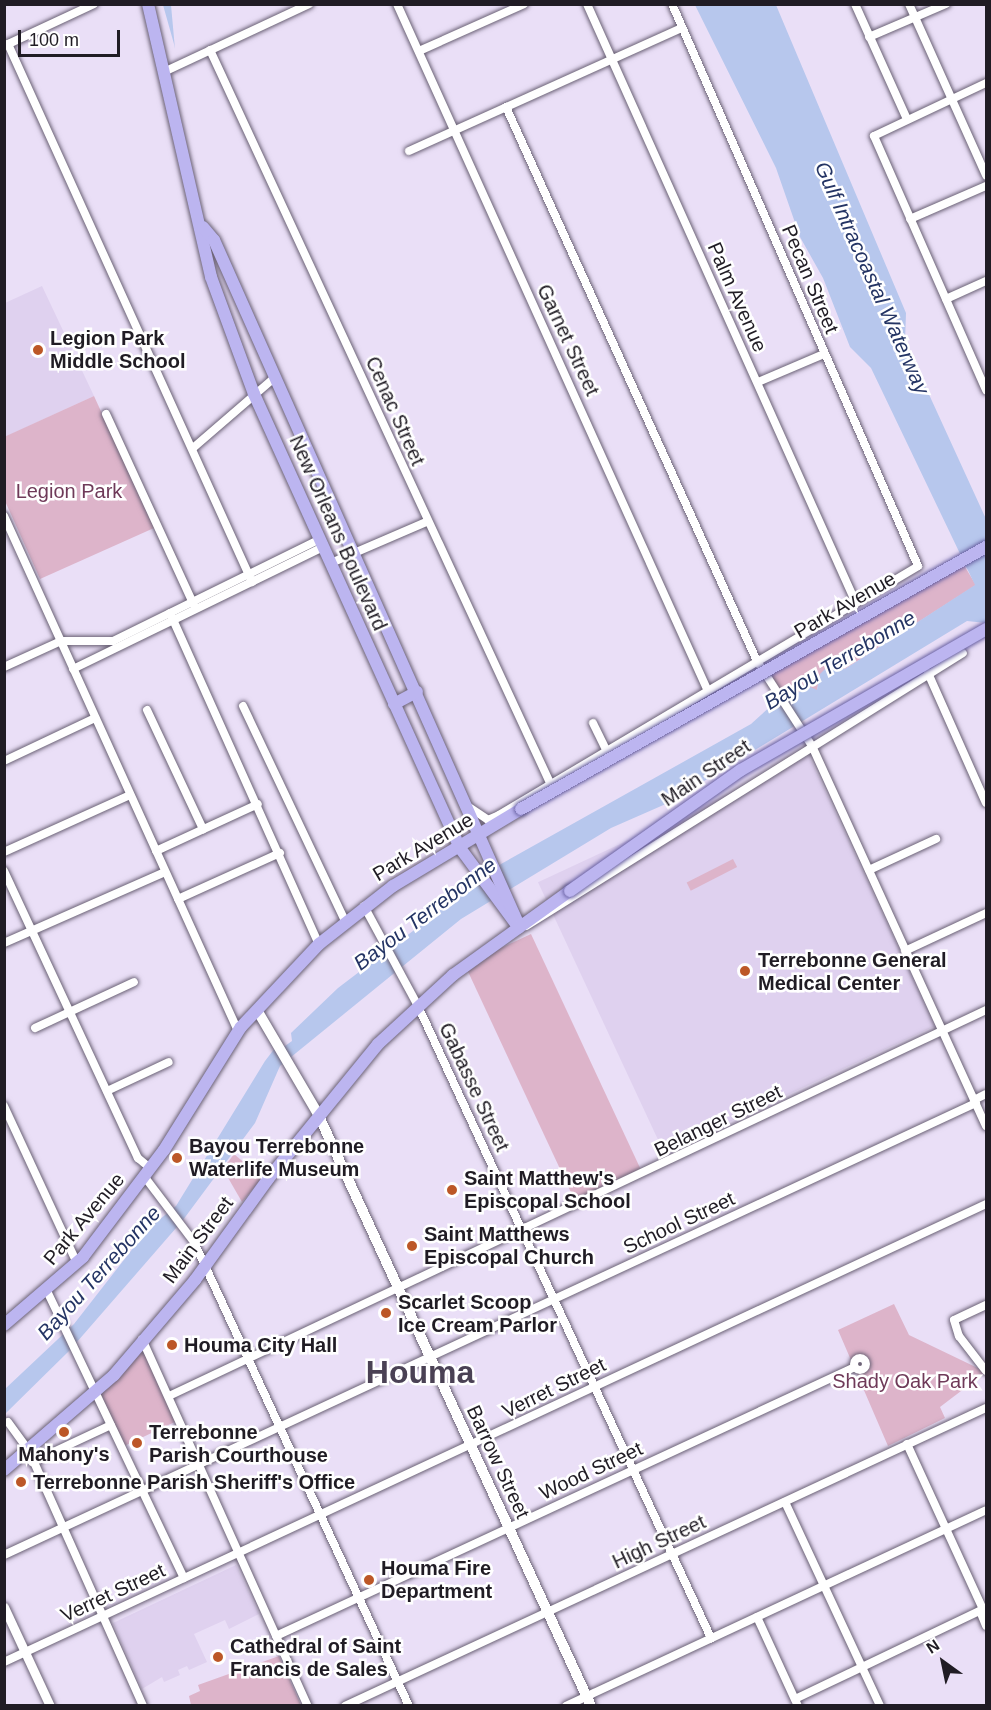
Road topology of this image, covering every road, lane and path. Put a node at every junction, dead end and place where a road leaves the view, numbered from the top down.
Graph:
1 (94, 4) edge
2 (148, 4) edge
3 (309, 4) edge
4 (397, 4) edge
5 (524, 4) edge
6 (586, 4) edge
7 (672, 4) edge
8 (855, 4) edge
9 (909, 4) edge
10 (946, 4) edge
11 (916, 18) junction
12 (682, 28) junction
13 (869, 37) junction
14 (6, 45) edge
15 (210, 50) junction
16 (418, 51) junction
17 (612, 61) junction
18 (166, 71) junction
19 (987, 83) edge
20 (951, 98) junction
21 (506, 107) junction
22 (906, 117) junction
23 (454, 131) junction
24 (409, 151) dead end
25 (987, 176) edge
26 (987, 186) edge
27 (910, 219) junction
28 (203, 227) junction
29 (987, 281) edge
30 (946, 299) junction
31 (824, 354) junction
32 (984, 378) edge
33 (273, 379) junction
34 (758, 382) junction
35 (987, 390) edge
36 (254, 394) junction
37 (106, 414) dead end
38 (193, 448) junction
39 (4, 516) edge
40 (426, 522) junction
41 (8, 535) edge
42 (321, 543) junction
43 (987, 547) edge
44 (354, 553) junction
45 (331, 563) junction
46 (250, 579) junction
47 (856, 603) junction
48 (194, 606) junction
49 (171, 616) junction
50 (987, 629) edge
51 (61, 641) junction
52 (119, 642) junction
53 (963, 653) dead end
54 (757, 661) junction
55 (4, 667) edge
56 (74, 669) junction
57 (928, 673) junction
58 (707, 689) junction
59 (417, 692) junction
60 (394, 704) junction
61 (243, 706) dead end
62 (147, 710) dead end
63 (95, 718) junction
64 (593, 723) dead end
65 (812, 746) junction
66 (606, 750) junction
67 (4, 761) edge
68 (550, 785) junction
69 (130, 795) junction
70 (987, 803) edge
71 (258, 804) junction
72 (468, 805) junction
73 (203, 829) junction
74 (481, 836) junction
75 (936, 839) dead end
76 (460, 848) junction
77 (156, 851) junction
78 (4, 852) edge
79 (280, 853) junction
80 (869, 870) junction
81 (4, 871) edge
82 (165, 872) junction
83 (178, 899) junction
84 (364, 906) junction
85 (987, 913) edge
86 (345, 921) junction
87 (519, 928) junction
88 (32, 931) junction
89 (4, 943) edge
90 (319, 944) junction
91 (905, 951) junction
92 (134, 982) dead end
93 (418, 1006) junction
94 (257, 1010) junction
95 (987, 1010) edge
96 (70, 1011) junction
97 (35, 1028) dead end
98 (238, 1031) junction
99 (942, 1031) junction
100 (169, 1062) dead end
101 (107, 1091) junction
102 (987, 1094) edge
103 (975, 1102) junction
104 (4, 1106) edge
105 (318, 1114) junction
106 (987, 1125) edge
107 (147, 1172) junction
108 (987, 1204) edge
109 (523, 1230) junction
110 (77, 1263) junction
111 (205, 1264) junction
112 (398, 1289) junction
113 (47, 1292) junction
114 (554, 1299) junction
115 (987, 1305) edge
116 (4, 1325) edge
117 (142, 1339) junction
118 (430, 1358) junction
119 (246, 1359) junction
120 (855, 1366) dead end
121 (987, 1371) edge
122 (594, 1388) junction
123 (96, 1394) junction
124 (169, 1396) junction
125 (987, 1408) edge
126 (8, 1422) dead end
127 (111, 1425) junction
128 (278, 1428) junction
129 (907, 1444) junction
130 (471, 1446) junction
131 (30, 1456) junction
132 (200, 1464) junction
133 (4, 1470) edge
134 (633, 1470) junction
135 (144, 1491) junction
136 (785, 1502) junction
137 (987, 1509) edge
138 (320, 1515) junction
139 (509, 1527) junction
140 (62, 1529) junction
141 (945, 1529) junction
142 (238, 1554) junction
143 (672, 1554) junction
144 (4, 1555) edge
145 (184, 1578) junction
146 (824, 1586) junction
147 (358, 1598) junction
148 (4, 1606) edge
149 (983, 1610) edge
150 (547, 1612) junction
151 (103, 1617) junction
152 (757, 1617) junction
153 (987, 1626) edge
154 (276, 1636) junction
155 (711, 1638) junction
156 (26, 1653) junction
157 (4, 1662) edge
158 (862, 1668) junction
159 (398, 1681) junction
160 (589, 1701) edge
161 (797, 1702) edge
162 (50, 1706) edge
163 (143, 1706) edge
164 (308, 1706) edge
165 (345, 1706) edge
166 (409, 1706) edge
167 (566, 1706) edge
168 (880, 1706) edge

1 - 14 street
2 - 18 main road, New Orleans Boulevard
3 - 15 street
4 - 16 street, Garnet Street
5 - 16 street
6 - 17 street, Palm Avenue
7 - 12 street, Pecan Street
8 - 13 street
9 - 11 street
10 - 11 street
11 - 13 street
11 - 20 street
12 - 17 street
12 - 31 street, Pecan Street
13 - 22 street
14 - 38 street
15 - 18 street
15 - 40 street, Cenac Street
16 - 23 street, Garnet Street
17 - 21 street
17 - 34 street, Palm Avenue
18 - 28 main road, New Orleans Boulevard
19 - 20 street
20 - 22 street
20 - 25 street
21 - 23 street
21 - 54 street
22 - 27 street
23 - 24 street
23 - 58 street, Garnet Street
26 - 27 street
27 - 30 street
28 - 33 main road, New Orleans Boulevard
28 - 36 main road, New Orleans Boulevard
29 - 30 street
30 - 32 street
31 - 34 street
31 - 47 street, Pecan Street
32 - 35 street
33 - 36 street
33 - 44 main road, New Orleans Boulevard
34 - 47 street, Palm Avenue
36 - 38 street
36 - 42 main road, New Orleans Boulevard
37 - 48 street
38 - 46 street
39 - 41 street
40 - 44 street
40 - 68 street, Cenac Street
41 - 51 street
42 - 45 main road, New Orleans Boulevard
42 - 46 street
43 - 74 main road, Park Avenue, bridge
44 - 45 street
44 - 59 main road, New Orleans Boulevard
45 - 60 main road, New Orleans Boulevard
46 - 48 street
47 - 54 street
48 - 49 street
49 - 52 street
49 - 71 street
50 - 87 main road, Main Street, bridge
51 - 52 street
51 - 55 street
51 - 56 street
52 - 56 street
53 - 57 street, Main Street
54 - 58 street
54 - 65 street
56 - 63 street
57 - 65 street, Main Street
57 - 70 street
58 - 66 street
59 - 60 main road
59 - 72 main road, New Orleans Boulevard
60 - 76 main road, New Orleans Boulevard
61 - 86 street
62 - 73 street
63 - 67 street
63 - 69 street
64 - 66 street
65 - 80 street
65 - 87 street, Main Street
66 - 68 street
68 - 72 street
69 - 77 street
69 - 78 street
71 - 73 street
71 - 79 street
72 - 74 main road, New Orleans Boulevard
73 - 77 street
74 - 76 main road, Park Avenue
74 - 87 main road, New Orleans Boulevard
75 - 80 street
76 - 84 main road, Park Avenue
76 - 87 main road, New Orleans Boulevard
77 - 82 street
79 - 83 street
79 - 90 street
80 - 91 street
81 - 88 street
82 - 83 street
82 - 88 street
83 - 98 street
84 - 86 main road, Park Avenue
84 - 93 street, Gabasse Street
85 - 91 street
86 - 90 main road, Park Avenue
87 - 93 main road, Main Street
88 - 89 street
88 - 96 street
90 - 94 main road, Park Avenue
91 - 99 street
92 - 96 street
93 - 105 main road, Main Street
93 - 109 street, Gabasse Street
94 - 98 main road, Park Avenue
94 - 105 main road, Barrow Street
95 - 99 street, Belanger Street
96 - 97 street
96 - 101 street
98 - 107 main road, Park Avenue
99 - 103 street
99 - 109 street, Belanger Street
100 - 101 street
101 - 107 street
102 - 103 street, School Street
103 - 106 street
103 - 114 street, School Street
104 - 110 street
105 - 111 main road, Main Street
105 - 112 main road, Barrow Street
107 - 110 main road, Park Avenue
107 - 111 street
108 - 122 street, Verret Street
109 - 112 street, Belanger Street
109 - 114 street, Gabasse Street
110 - 113 main road, Park Avenue
111 - 117 main road, Main Street
111 - 119 street
112 - 118 main road, Barrow Street
112 - 119 street, Belanger Street
113 - 116 main road, Park Avenue
113 - 123 street
114 - 118 street, School Street
114 - 122 street, Gabasse Street
115 - 121 street
117 - 123 main road, Main Street
117 - 124 street
118 - 128 street, School Street
118 - 130 main road, Barrow Street
119 - 124 street, Belanger Street
119 - 128 street
120 - 134 street, Wood Street
122 - 130 street, Verret Street
122 - 134 street, Gabasse Street
123 - 127 street
123 - 131 main road, Main Street
124 - 132 street
125 - 129 street, High Street
126 - 131 street
127 - 131 street
127 - 135 street
128 - 132 street, School Street
128 - 138 street
129 - 136 street, High Street
129 - 141 street
130 - 138 street, Verret Street
130 - 139 main road, Barrow Street
131 - 133 main road, Main Street
131 - 140 street
132 - 135 street, School Street
132 - 142 street
134 - 139 street, Wood Street
134 - 143 street, Gabasse Street
135 - 140 street, School Street
135 - 145 street
136 - 143 street, High Street
136 - 146 street
137 - 141 street
138 - 142 street, Verret Street
138 - 147 street
139 - 147 street, Wood Street
139 - 150 main road, Barrow Street
140 - 144 street, School Street
140 - 151 street
141 - 146 street
141 - 149 street
142 - 145 street, Verret Street
142 - 154 street
143 - 150 street, High Street
143 - 155 street, Gabasse Street
145 - 151 street, Verret Street
146 - 152 street
146 - 158 street
147 - 154 street, Wood Street
147 - 159 street
148 - 156 street
149 - 153 street
149 - 158 street
150 - 159 street, High Street
150 - 160 main road, Barrow Street
151 - 156 street, Verret Street
151 - 163 street
152 - 155 street
152 - 161 street
154 - 164 street
155 - 160 street
156 - 157 street, Verret Street
156 - 162 street
158 - 161 street
158 - 168 street
159 - 165 street, High Street
159 - 166 street
160 - 167 street

